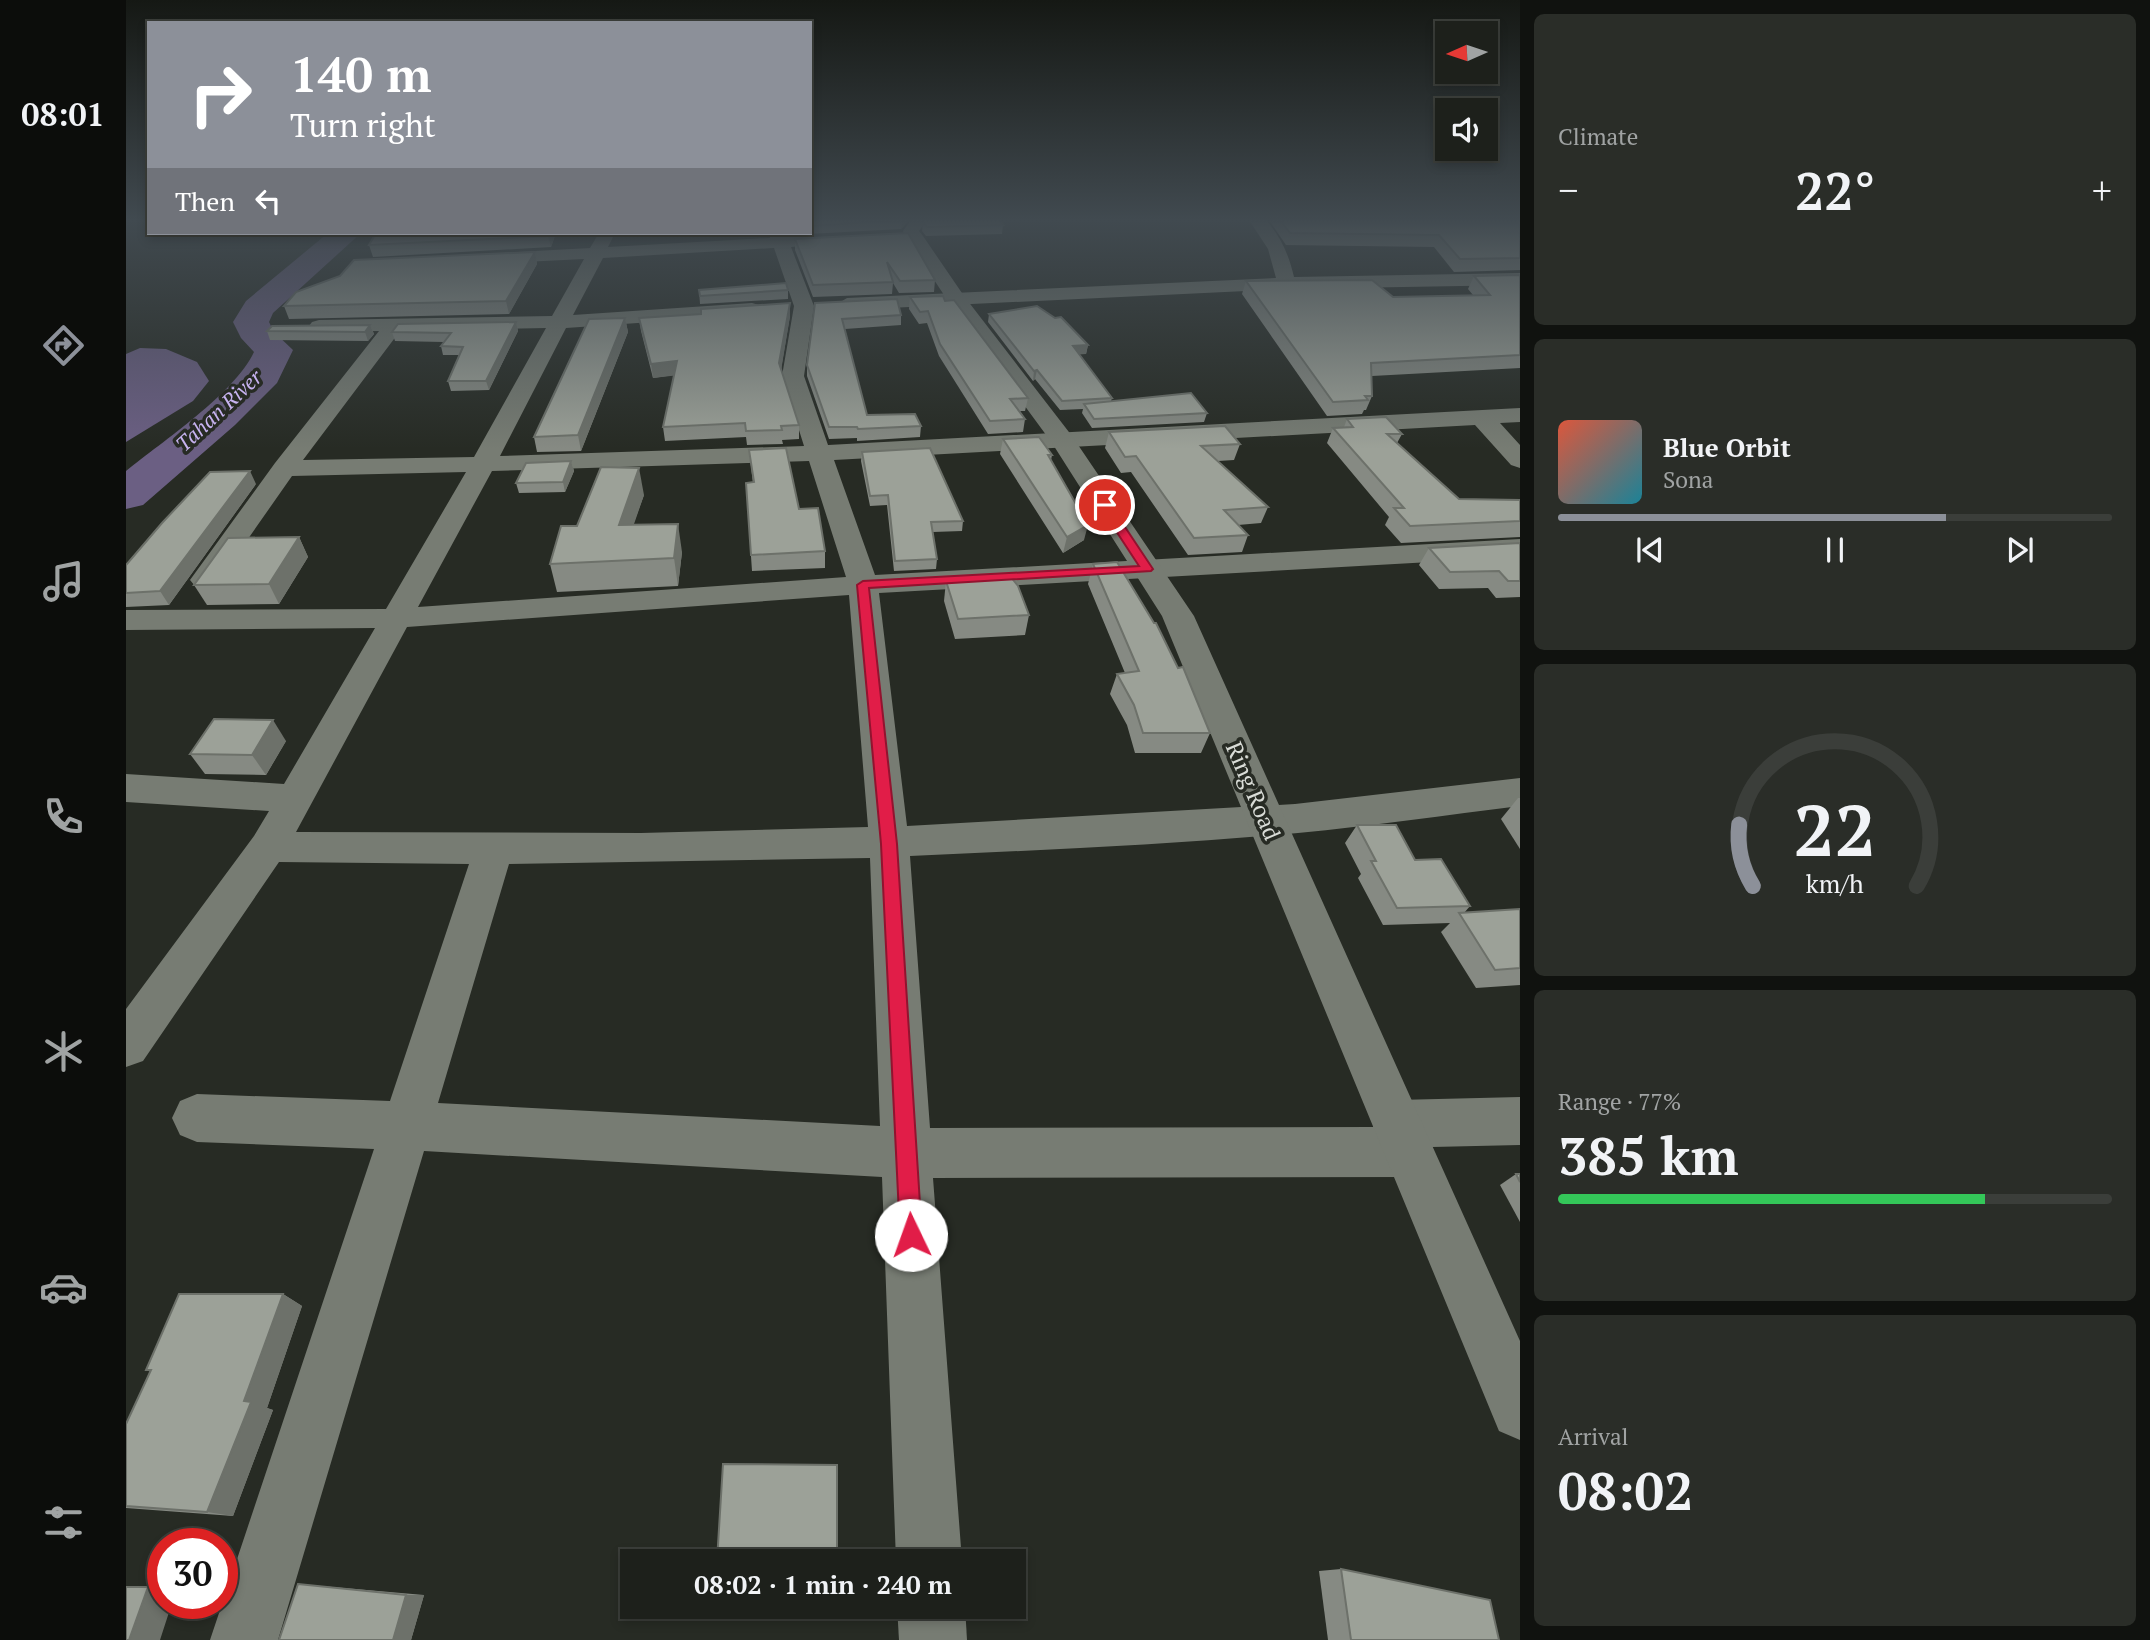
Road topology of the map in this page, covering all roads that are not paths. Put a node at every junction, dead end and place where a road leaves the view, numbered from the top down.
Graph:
1 (574, 297) edge
2 (801, 297) edge
3 (955, 297) edge
4 (1024, 297) edge
5 (957, 300) junction
6 (804, 306) junction
7 (561, 322) junction
8 (394, 325) junction
9 (303, 326) edge
10 (1520, 415) edge
11 (1481, 417) junction
12 (1062, 441) junction
13 (817, 453) junction
14 (1520, 460) edge
15 (483, 464) junction
16 (284, 468) junction
17 (1520, 548) edge
18 (1147, 569) junction
19 (863, 585) junction
20 (396, 618) junction
21 (178, 619) junction
22 (126, 620) edge
23 (126, 788) edge
24 (1520, 792) edge
25 (295, 799) junction
26 (1266, 821) junction
27 (889, 844) junction
28 (268, 847) junction
29 (493, 851) junction
30 (126, 1046) edge
31 (197, 1118) dead end
32 (1520, 1121) edge
33 (406, 1126) junction
34 (1403, 1138) junction
35 (906, 1153) junction
36 (1520, 1410) edge
37 (928, 1549) edge
38 (932, 1619) edge
39 (244, 1640) edge
40 (933, 1640) edge

1 - 7 street
2 - 6 street
3 - 5 street, Ring Road
4 - 5 street
5 - 6 street
5 - 12 street, Ring Road
6 - 7 street
6 - 13 street
7 - 8 street
7 - 15 street
8 - 9 street
8 - 16 street
10 - 11 street
11 - 12 street
11 - 14 street
12 - 13 street
12 - 18 street, Ring Road
13 - 15 street
13 - 19 street
15 - 16 street
15 - 20 street
16 - 21 street
17 - 18 street
18 - 19 street
18 - 26 street, Ring Road
19 - 20 street
19 - 27 street
20 - 21 street
20 - 25 street
21 - 22 street
23 - 25 street
24 - 26 street
25 - 28 street
26 - 27 street
26 - 34 street, Ring Road
27 - 29 street
27 - 35 street
28 - 29 street
28 - 30 street
29 - 33 street
31 - 33 street
32 - 34 street
33 - 35 street
33 - 39 street
34 - 35 street
34 - 36 street, Ring Road
35 - 37 street
38 - 40 street

